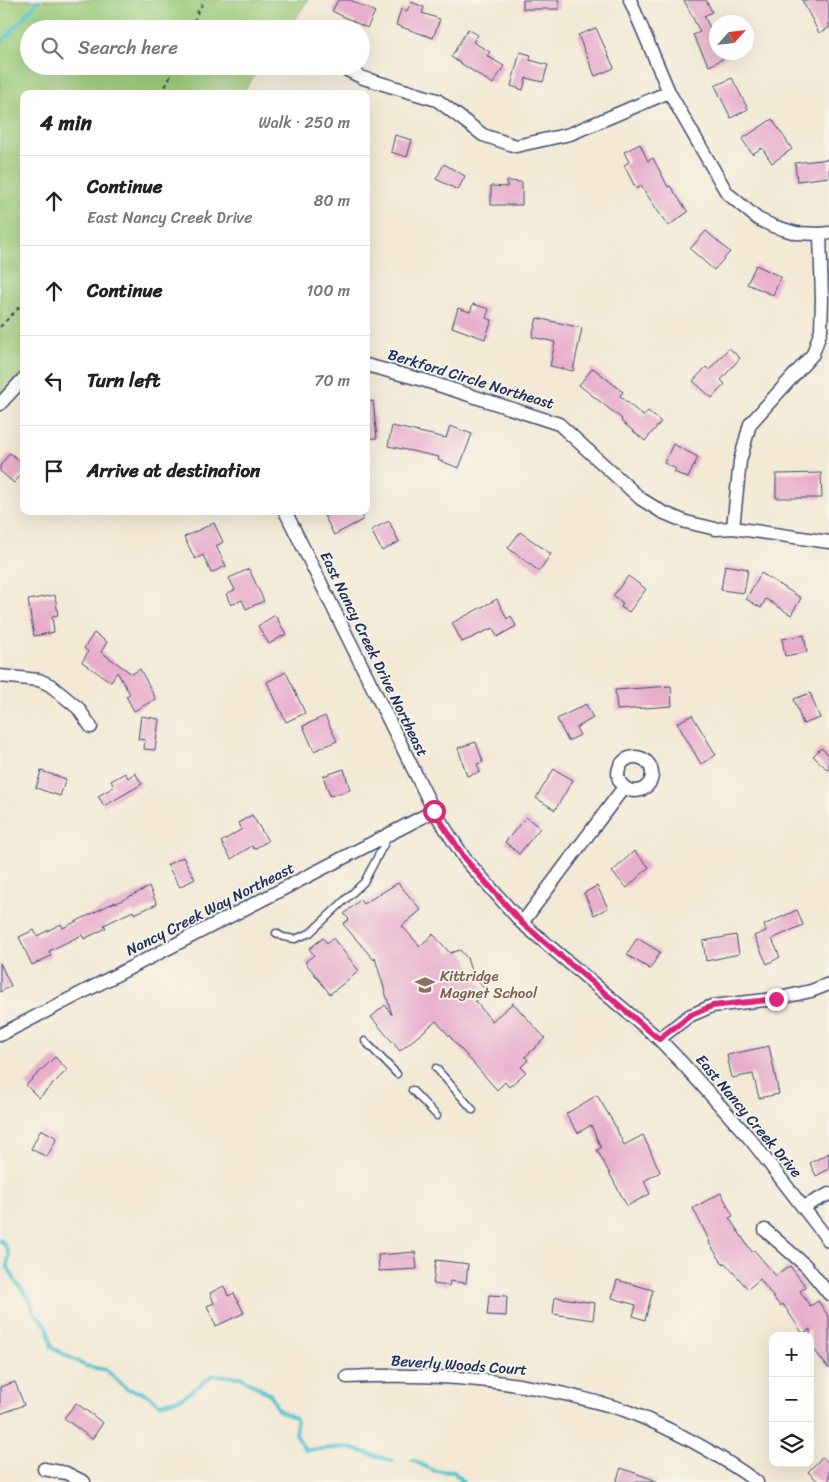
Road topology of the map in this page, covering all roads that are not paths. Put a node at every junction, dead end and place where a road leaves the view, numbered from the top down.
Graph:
1 (630, 0) edge
2 (357, 75) edge
3 (670, 92) junction
4 (824, 234) edge
5 (370, 366) edge
6 (20, 382) edge
7 (0, 404) edge
8 (287, 515) edge
9 (733, 528) junction
10 (829, 542) edge
11 (0, 676) edge
12 (91, 727) dead end
13 (624, 788) dead end
14 (434, 811) junction
15 (390, 834) junction
16 (522, 923) junction
17 (276, 934) dead end
18 (829, 984) edge
19 (0, 1035) edge
20 (659, 1039) junction
21 (366, 1041) dead end
22 (436, 1068) dead end
23 (397, 1074) dead end
24 (412, 1090) dead end
25 (473, 1110) dead end
26 (437, 1116) dead end
27 (829, 1194) edge
28 (803, 1207) junction
29 (765, 1230) dead end
30 (829, 1241) edge
31 (829, 1294) edge
32 (347, 1377) dead end
33 (44, 1469) dead end
34 (84, 1482) edge
35 (758, 1482) edge

1 - 3 street
2 - 3 street
3 - 4 street
4 - 9 street
5 - 9 street, Berkford Circle Northeast
6 - 7 street
8 - 14 street, East Nancy Creek Drive Northeast
9 - 10 street, Berkford Circle Northeast
11 - 12 street
13 - 16 street
14 - 15 street, Nancy Creek Way Northeast
14 - 16 street
15 - 17 lane
15 - 19 street, Nancy Creek Way Northeast
16 - 20 street
18 - 20 street
20 - 28 street, East Nancy Creek Drive
21 - 23 lane
22 - 25 lane
24 - 26 lane
27 - 28 street
28 - 30 street, East Nancy Creek Drive
29 - 31 street
32 - 35 street, Beverly Woods Court
33 - 34 street

